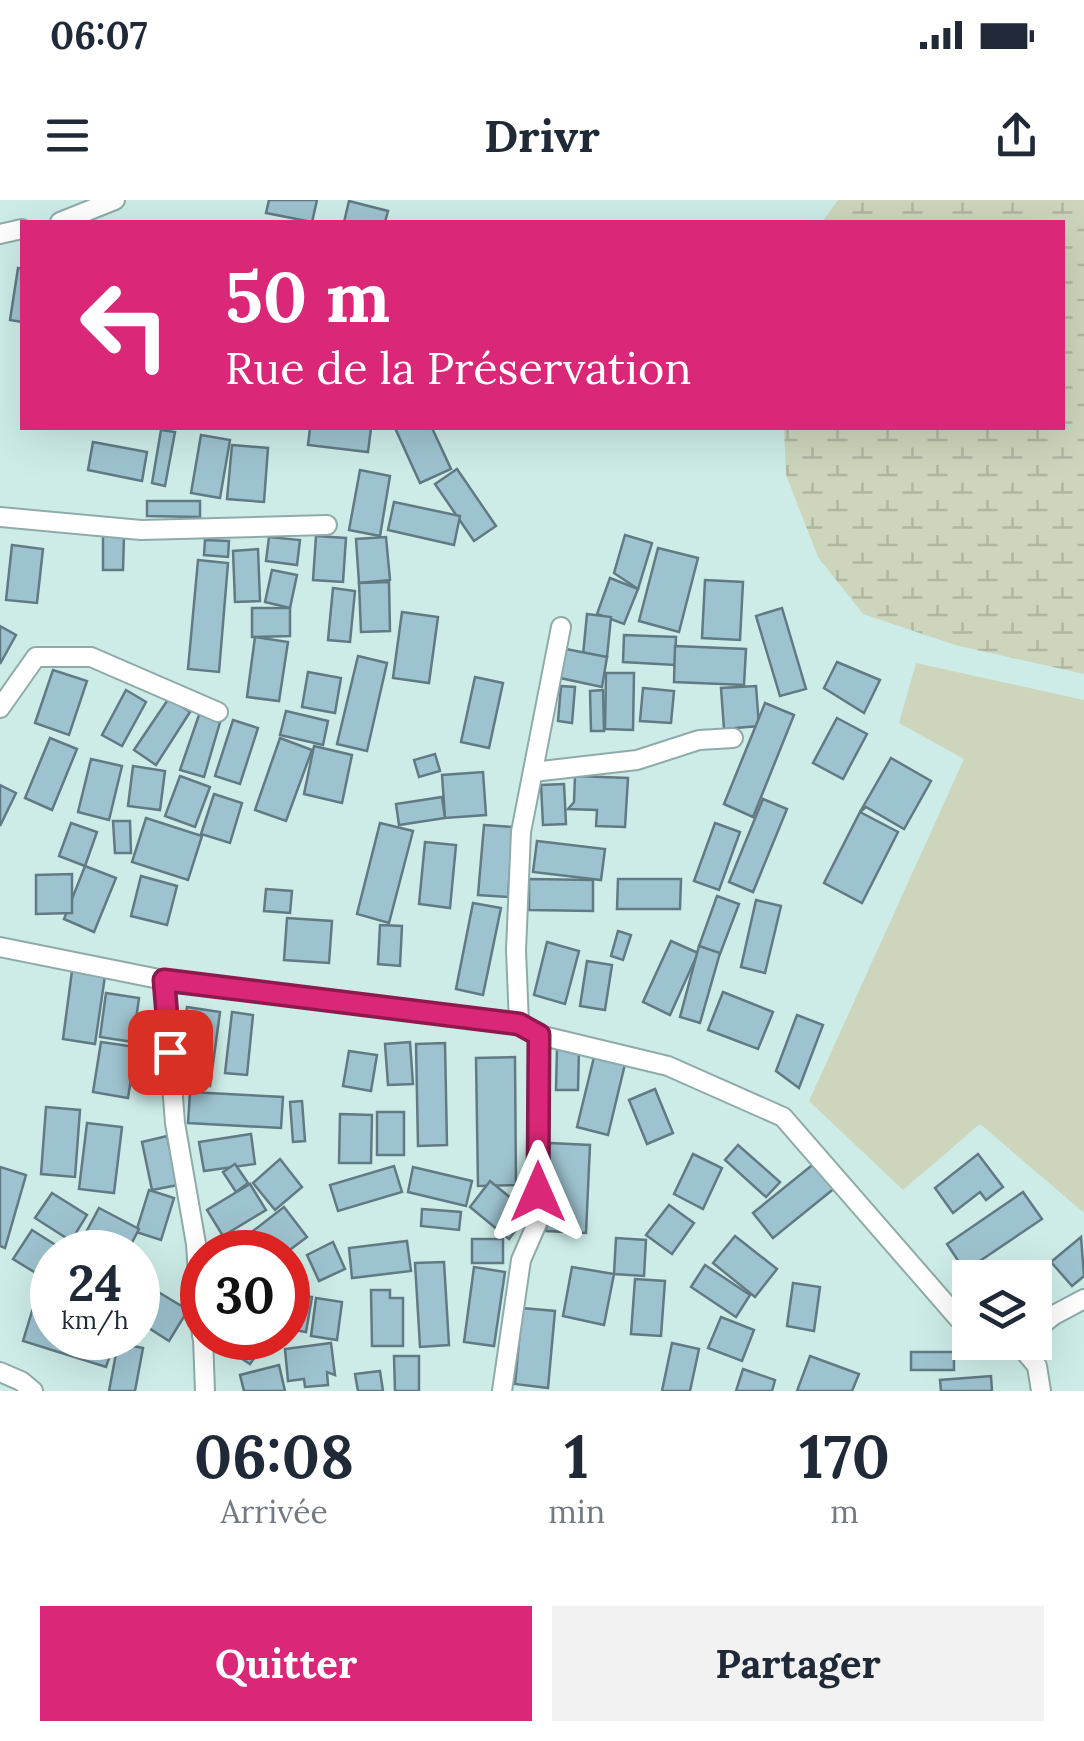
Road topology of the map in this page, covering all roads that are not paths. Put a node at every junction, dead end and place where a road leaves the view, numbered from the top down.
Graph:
1 (115, 200) edge
2 (65, 220) edge
3 (0, 517) edge
4 (327, 526) dead end
5 (561, 626) dead end
6 (0, 708) edge
7 (218, 712) dead end
8 (733, 738) dead end
9 (533, 772) junction
10 (0, 948) edge
11 (164, 980) junction
12 (519, 1024) junction
13 (539, 1035) junction
14 (194, 1230) edge
15 (1084, 1299) edge
16 (952, 1311) edge
17 (1052, 1317) edge
18 (204, 1360) edge
19 (1032, 1360) edge
20 (0, 1372) edge
21 (33, 1391) edge
22 (205, 1391) edge
23 (502, 1391) edge
24 (1040, 1391) edge

1 - 2 street
3 - 4 street
5 - 9 street
6 - 7 street
8 - 9 street
9 - 12 street
10 - 11 street
11 - 12 street
11 - 14 street
12 - 13 street
13 - 16 street
13 - 23 street
15 - 17 street
18 - 22 street
19 - 24 street
20 - 21 street

